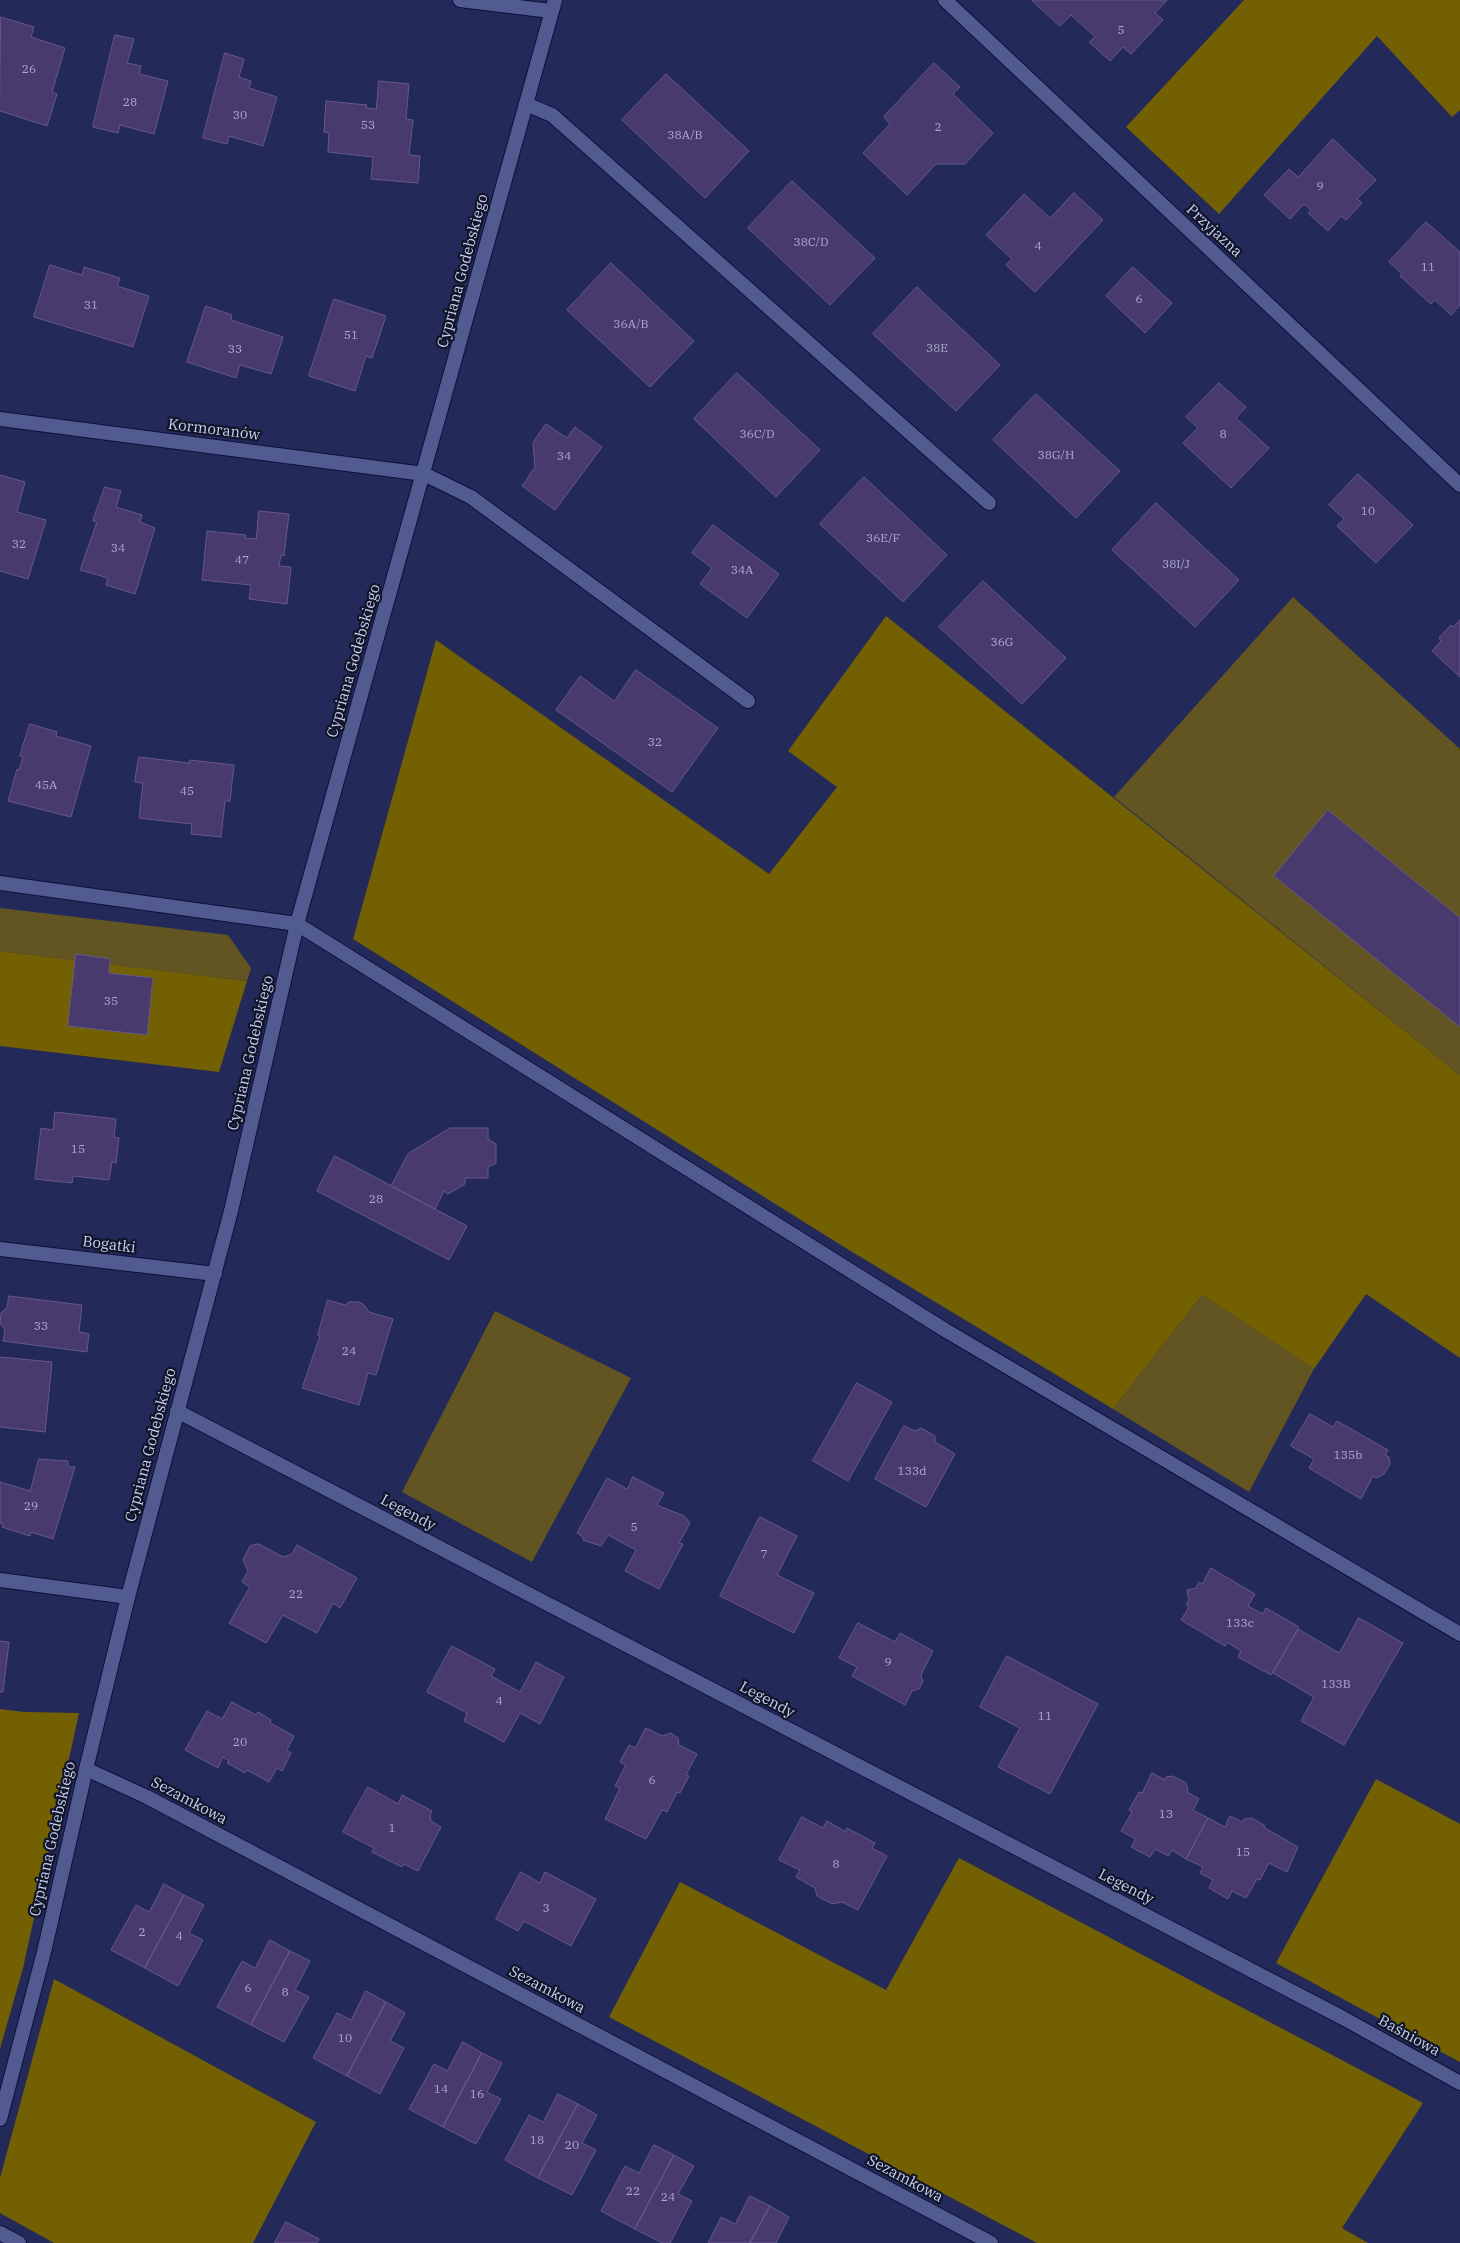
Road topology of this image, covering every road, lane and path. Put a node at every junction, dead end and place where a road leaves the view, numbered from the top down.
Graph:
1 (460, 0) edge
2 (946, 0) edge
3 (553, 6) edge
4 (526, 104) junction
5 (0, 419) edge
6 (424, 474) junction
7 (1460, 485) edge
8 (989, 503) dead end
9 (748, 701) dead end
10 (0, 883) edge
11 (297, 924) junction
12 (0, 1249) edge
13 (215, 1274) junction
14 (177, 1411) junction
15 (0, 1580) edge
16 (128, 1597) junction
17 (1460, 1634) edge
18 (86, 1769) junction
19 (1343, 2018) joint
20 (1460, 2083) edge
21 (0, 2119) edge
22 (0, 2233) edge
23 (19, 2243) edge
24 (991, 2243) edge

1 - 3 street
2 - 7 street, Przyjazna
3 - 4 street, Cypriana Godebskiego
4 - 6 street, Cypriana Godebskiego
4 - 8 street
5 - 6 street, Kormoranów
6 - 9 street, Kormoranów
6 - 11 street, Cypriana Godebskiego
10 - 11 street
11 - 13 street, Cypriana Godebskiego
11 - 17 street
12 - 13 street, Bogatki
13 - 14 street, Cypriana Godebskiego
14 - 16 street, Cypriana Godebskiego
14 - 19 street, Legendy
15 - 16 street
16 - 18 street, Cypriana Godebskiego
18 - 21 street, Cypriana Godebskiego
18 - 24 street, Sezamkowa
19 - 20 street, Baśniowa
22 - 23 street

